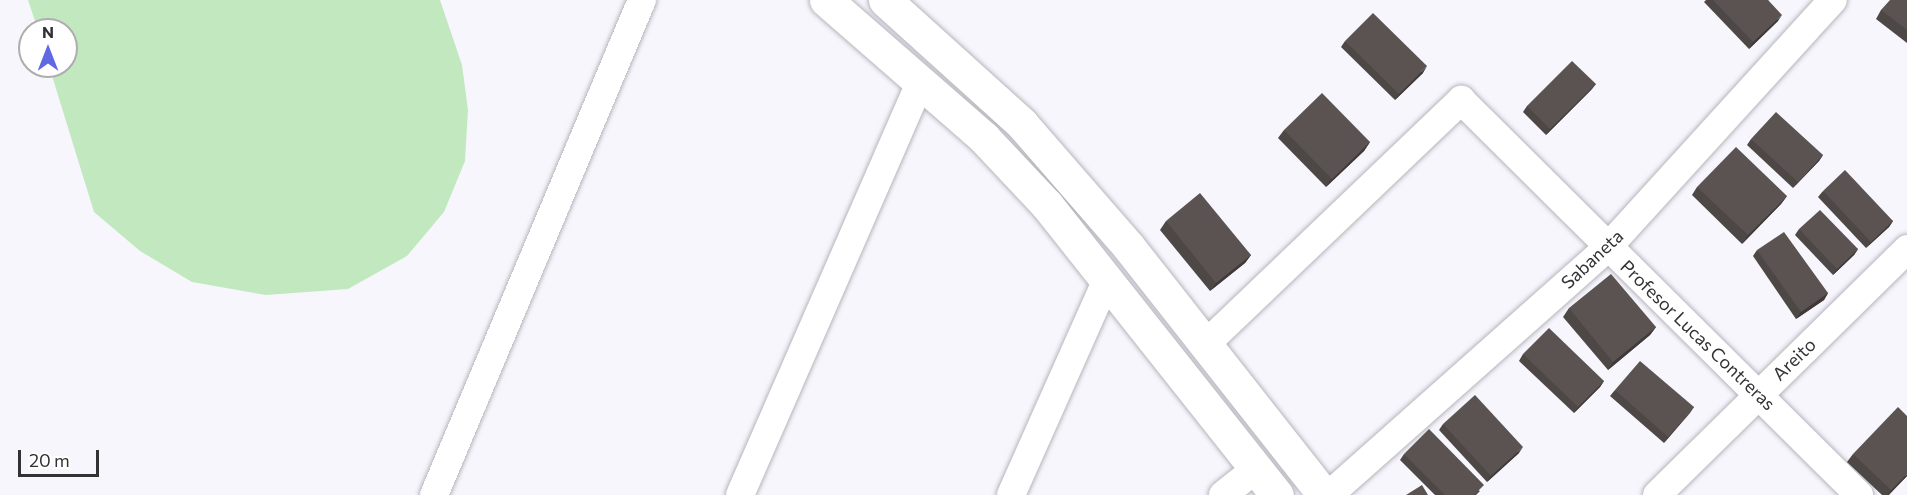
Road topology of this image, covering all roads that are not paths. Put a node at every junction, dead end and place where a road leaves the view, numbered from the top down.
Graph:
1 (642, 0) edge
2 (826, 0) edge
3 (885, 0) edge
4 (1833, 0) edge
5 (921, 81) junction
6 (1608, 247) junction
7 (1907, 249) edge
8 (1106, 282) junction
9 (1207, 343) junction
10 (1759, 393) junction
11 (1257, 468) junction
12 (434, 495) edge
13 (740, 495) edge
14 (1011, 495) edge
15 (1223, 495) edge
16 (1277, 495) edge
17 (1327, 495) edge
18 (1657, 495) edge
19 (1859, 495) edge

1 - 12 street
2 - 5 main road
3 - 9 main road
4 - 6 street, Sabaneta
5 - 8 main road
5 - 13 street
6 - 9 street, Profesor Lucas Contreras
6 - 10 street, Profesor Lucas Contreras
6 - 17 street, Sabaneta
7 - 10 street, Areito
8 - 11 main road
8 - 14 street
9 - 17 main road
10 - 18 street, Areito
10 - 19 street, Profesor Lucas Contreras
11 - 15 street
11 - 16 main road

